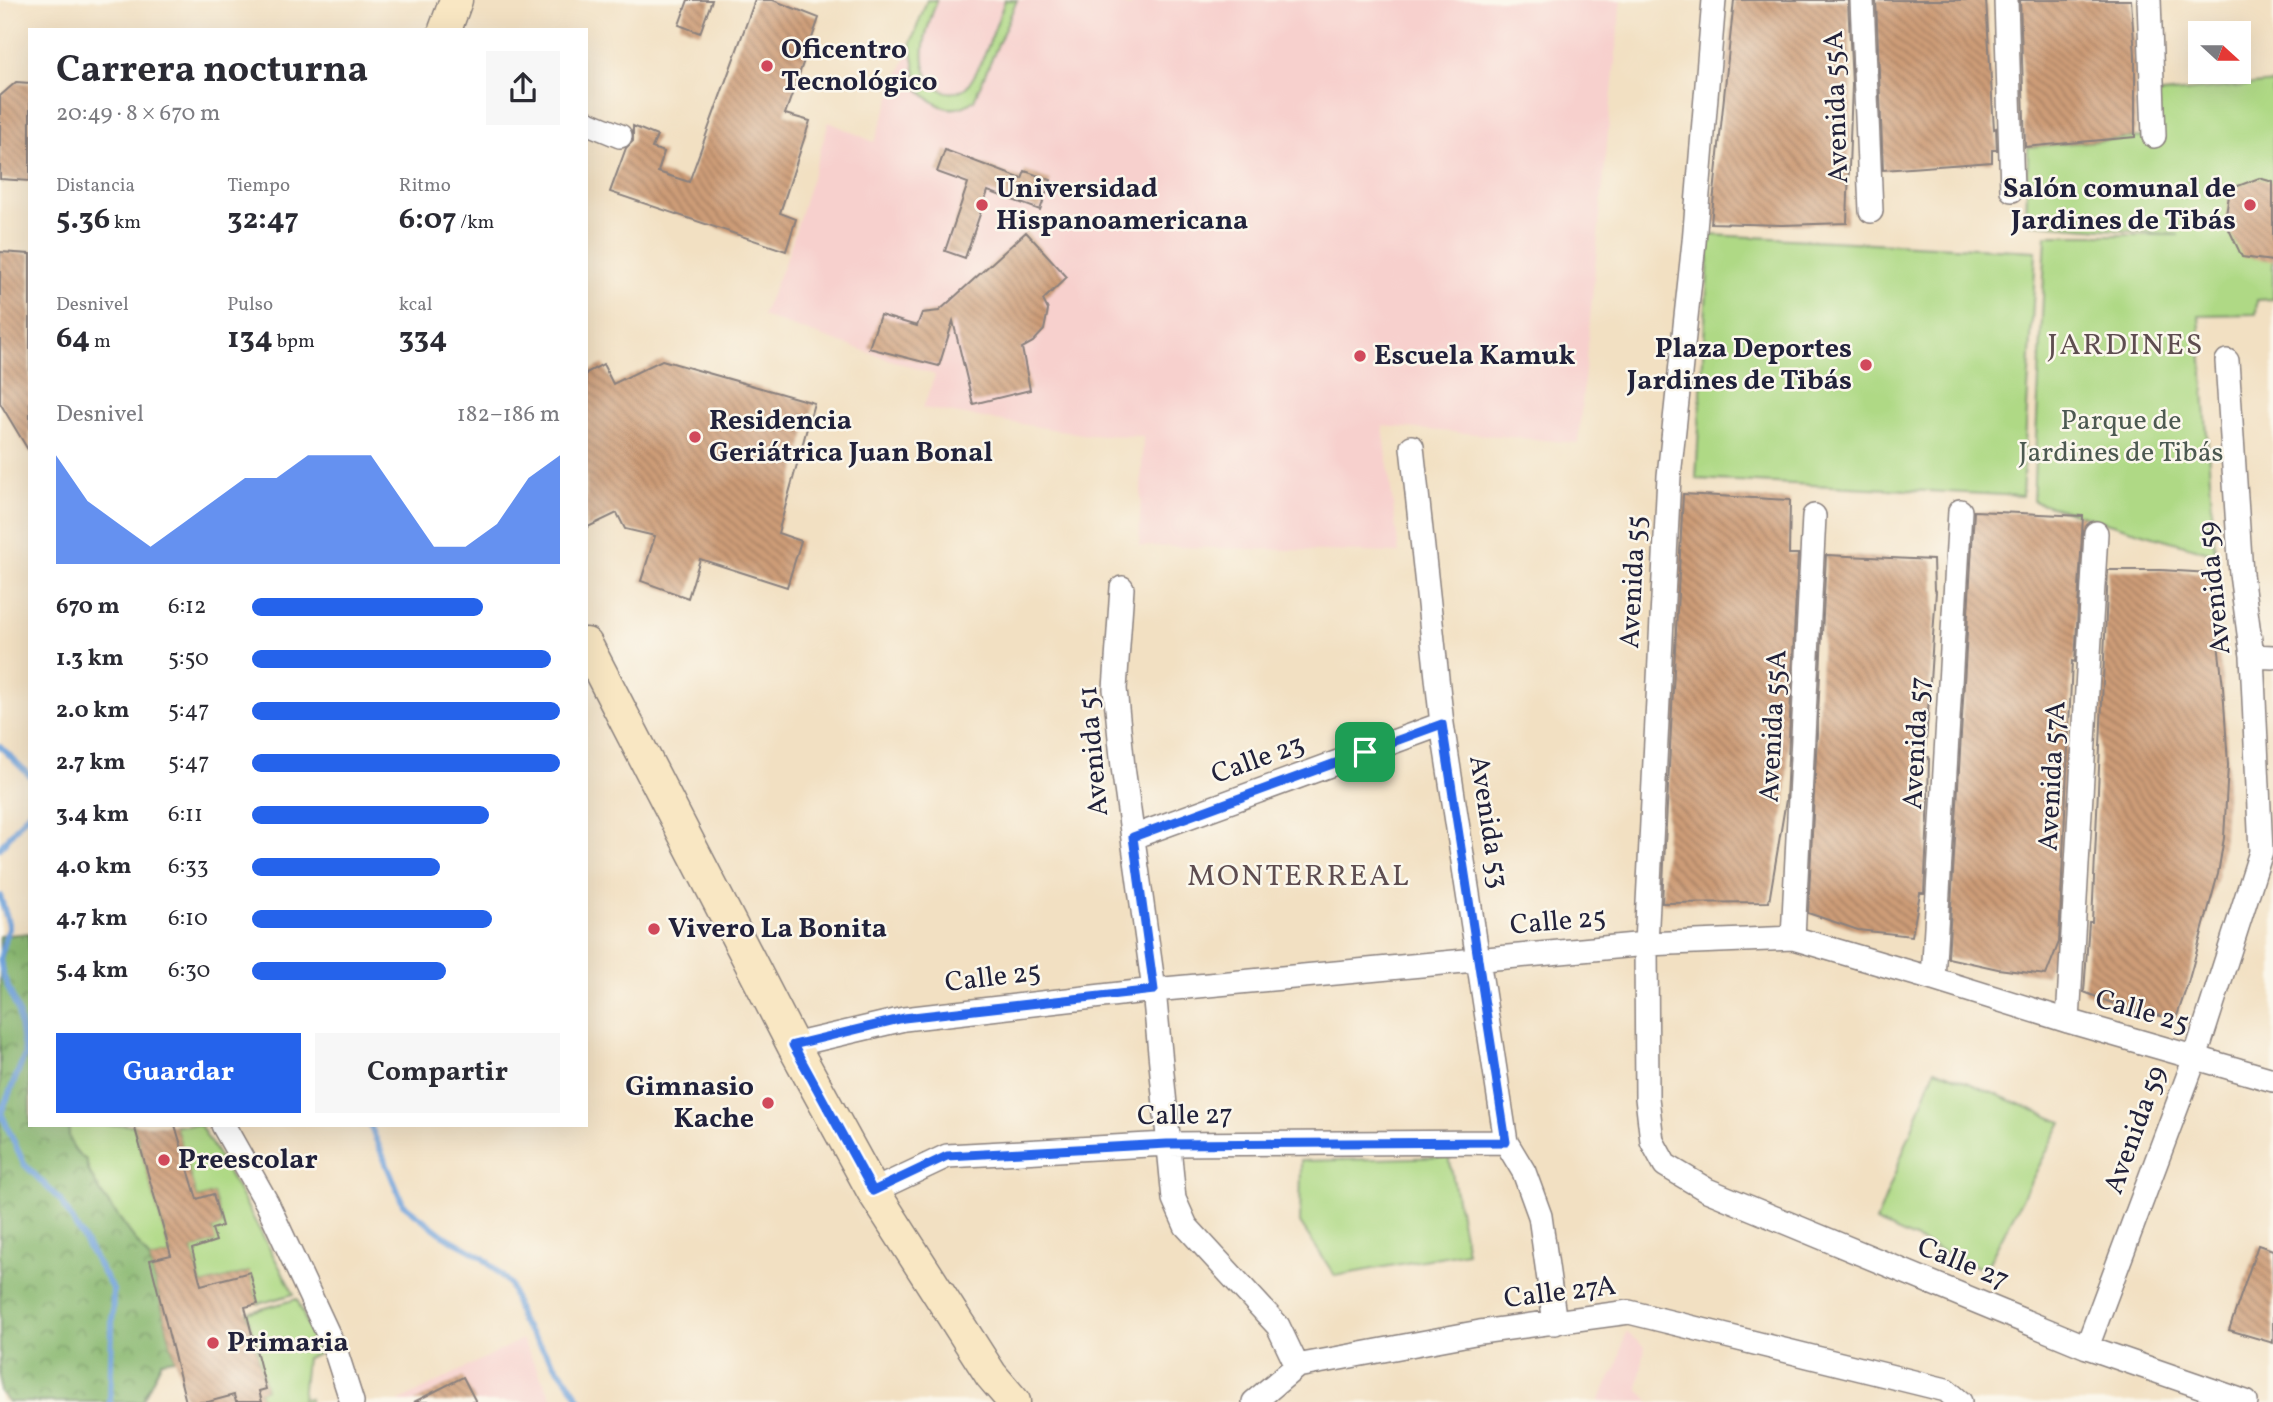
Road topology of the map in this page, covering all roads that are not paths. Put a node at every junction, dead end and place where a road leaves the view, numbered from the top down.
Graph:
1 (456, 0) edge
2 (1714, 0) edge
3 (1862, 0) edge
4 (2006, 0) edge
5 (2149, 0) edge
6 (446, 28) edge
7 (588, 123) edge
8 (620, 136) dead end
9 (2154, 136) dead end
10 (2012, 190) dead end
11 (1871, 211) dead end
12 (2227, 361) dead end
13 (1412, 447) dead end
14 (1960, 511) dead end
15 (1814, 516) dead end
16 (2096, 533) dead end
17 (1122, 588) dead end
18 (588, 648) edge
19 (2262, 656) edge
20 (1442, 724) junction
21 (2273, 814) edge
22 (1133, 837) junction
23 (2261, 852) junction
24 (1793, 938) junction
25 (1646, 944) junction
26 (1479, 960) junction
27 (1933, 979) junction
28 (1154, 990) junction
29 (2068, 1021) junction
30 (793, 1045) junction
31 (2194, 1058) junction
32 (2273, 1080) edge
33 (224, 1127) edge
34 (1506, 1142) junction
35 (1167, 1144) junction
36 (1664, 1165) joint
37 (873, 1191) junction
38 (1555, 1322) junction
39 (2087, 1347) junction
40 (1297, 1366) junction
41 (352, 1402) edge
42 (1014, 1402) edge
43 (1254, 1402) edge
44 (1961, 1402) edge
45 (2246, 1402) edge

1 - 6 main road
2 - 25 street, Avenida 55
3 - 11 street, Avenida 55A
4 - 10 street
5 - 9 street
7 - 8 street
12 - 19 street, Avenida 59
13 - 20 street, Avenida 53
14 - 27 street, Avenida 57
15 - 24 street, Avenida 55A
16 - 29 street, Avenida 57A
17 - 22 street, Avenida 51
18 - 30 main road
19 - 23 street, Avenida 59
20 - 22 street, Calle 23
20 - 26 street, Avenida 53
21 - 23 street, Avenida 59
22 - 28 street, Avenida 51
23 - 31 street, Avenida 59
24 - 25 street, Calle 25
24 - 27 street, Calle 25
25 - 26 street, Calle 25
25 - 36 street, Avenida 55
26 - 28 street, Calle 25
26 - 34 street, Avenida 53
27 - 29 street, Calle 25
28 - 30 street, Calle 25
28 - 35 street, Avenida 51
29 - 31 street, Calle 25
30 - 37 main road
31 - 32 street, Calle 25
31 - 39 street, Avenida 59
33 - 41 street
34 - 35 street, Calle 27
34 - 38 street, Avenida 53
35 - 37 street, Calle 27
35 - 40 street, Avenida 51
36 - 39 street, Calle 27
37 - 42 main road
38 - 40 street, Calle 27A
38 - 44 street, Calle 27A
39 - 45 street, Calle 27
40 - 43 street, Calle 27A

